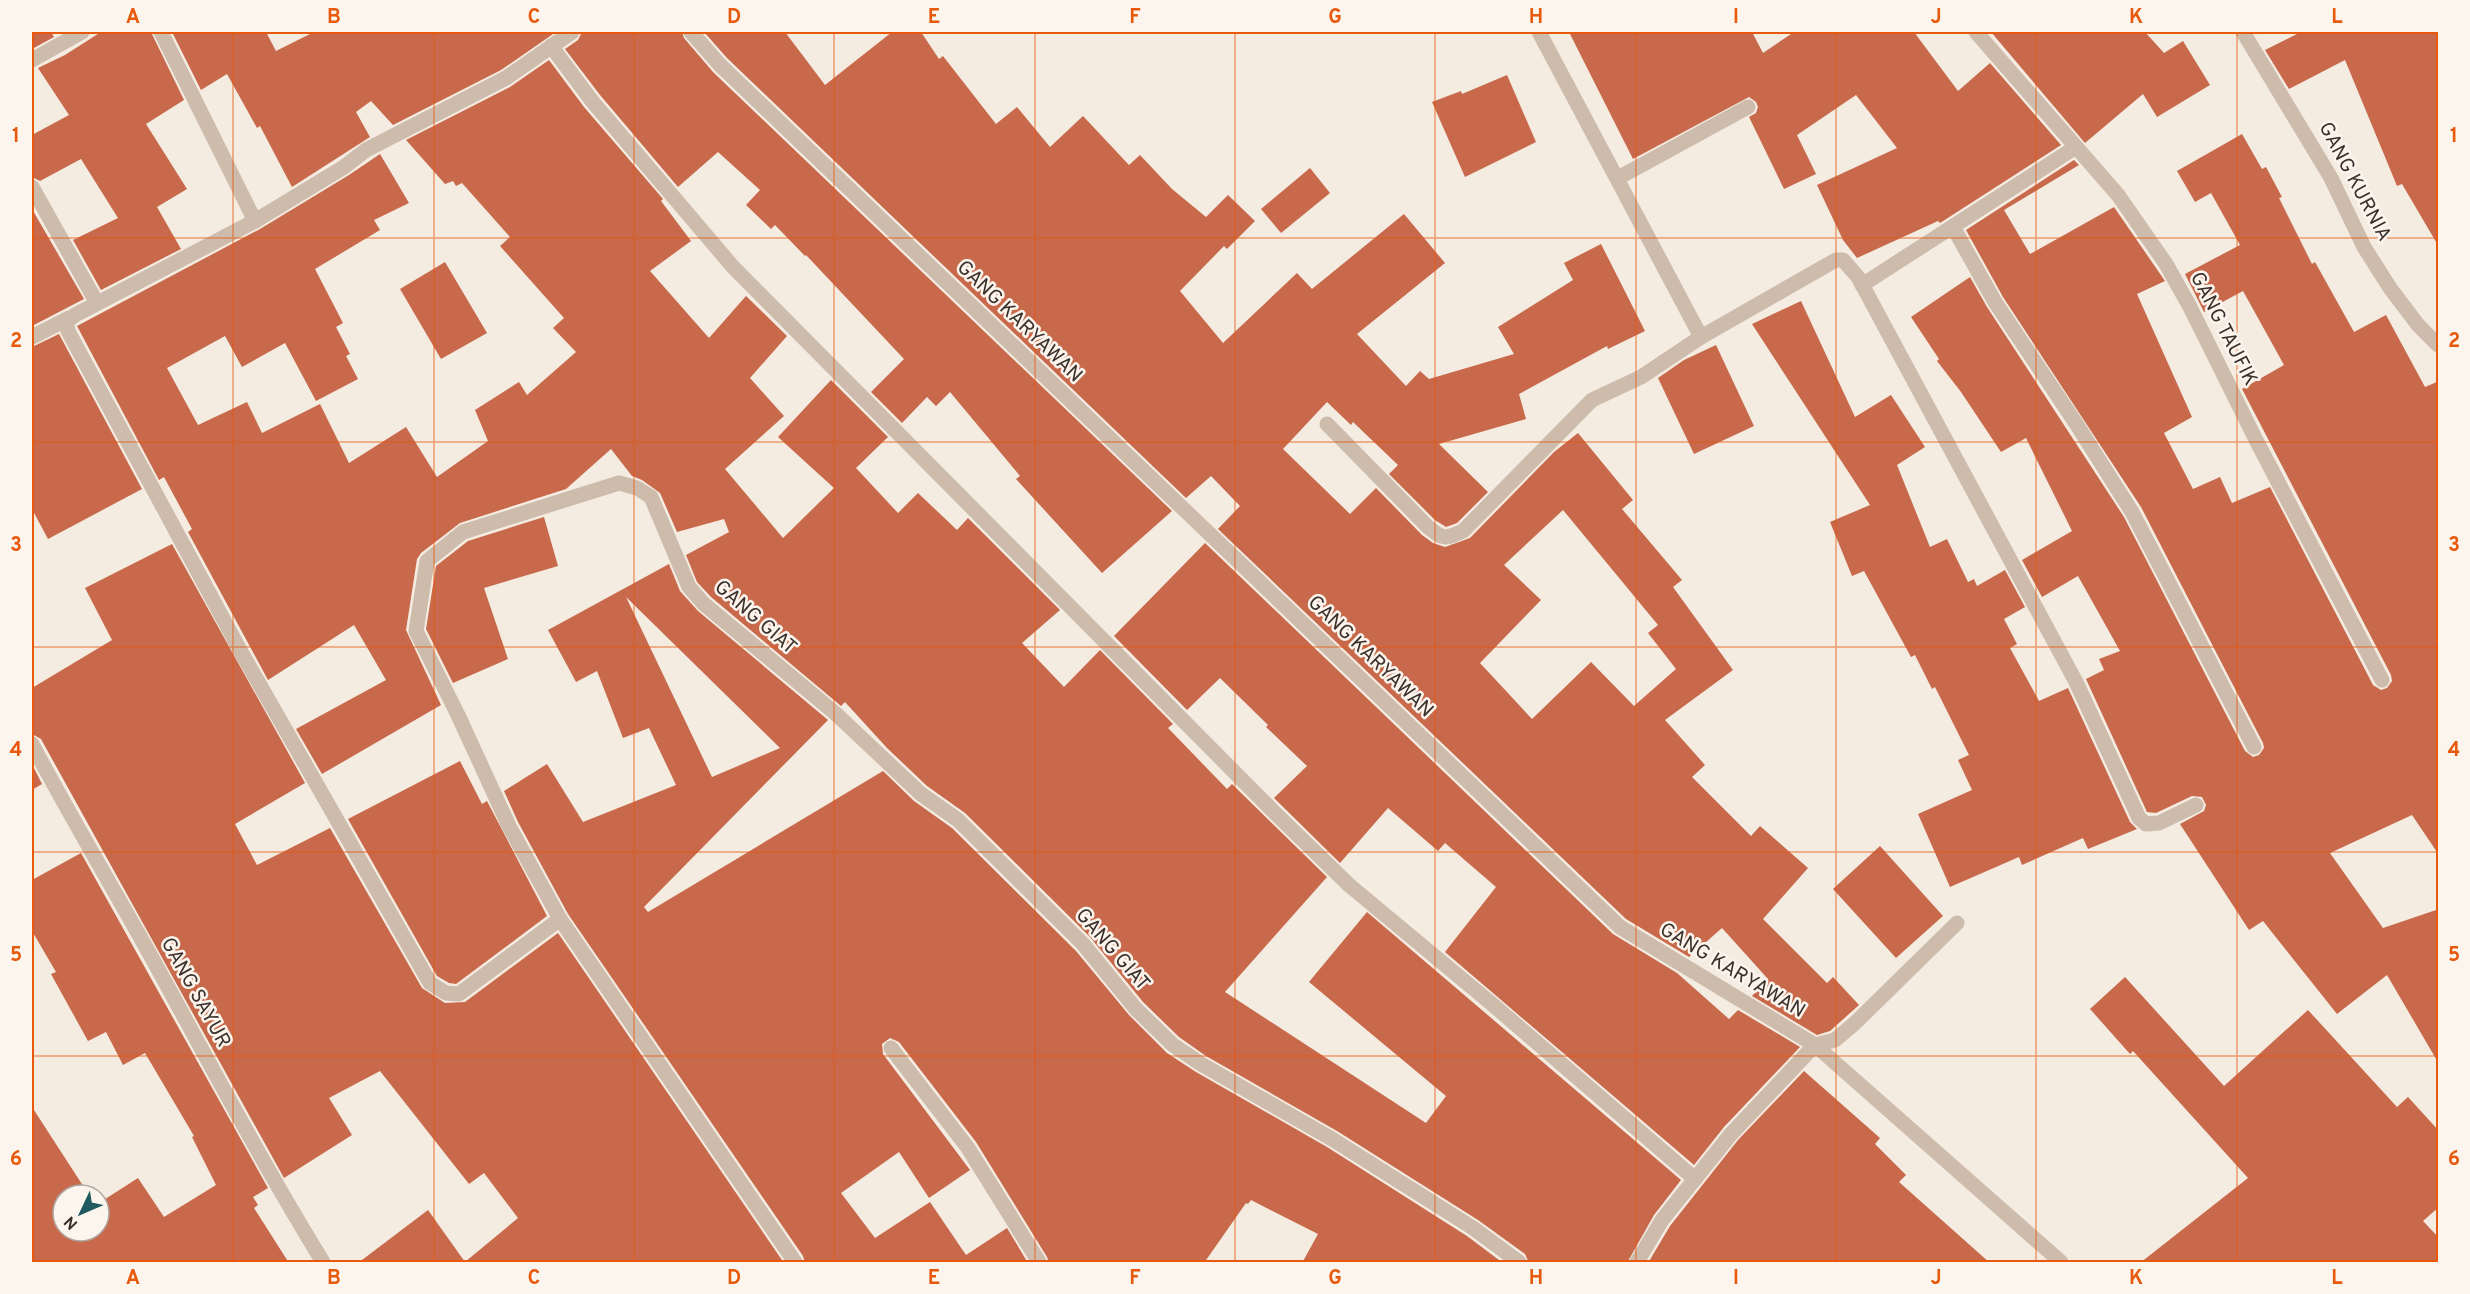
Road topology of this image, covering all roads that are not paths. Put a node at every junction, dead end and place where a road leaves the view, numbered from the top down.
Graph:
1 (82, 32) edge
2 (161, 32) edge
3 (572, 32) edge
4 (691, 32) edge
5 (1539, 32) edge
6 (1977, 32) edge
7 (2243, 32) edge
8 (551, 46) junction
9 (32, 60) edge
10 (1749, 107) dead end
11 (2076, 147) junction
12 (1618, 178) junction
13 (32, 188) edge
14 (255, 221) junction
15 (1953, 227) junction
16 (1862, 285) junction
17 (97, 303) junction
18 (69, 318) junction
19 (32, 337) edge
20 (1701, 337) junction
21 (2439, 345) edge
22 (1327, 424) dead end
23 (2382, 680) dead end
24 (32, 744) edge
25 (2254, 747) dead end
26 (2196, 805) dead end
27 (560, 919) junction
28 (1957, 923) dead end
29 (1815, 1045) junction
30 (891, 1048) dead end
31 (1695, 1179) junction
32 (323, 1263) edge
33 (795, 1263) edge
34 (1039, 1263) edge
35 (1519, 1263) edge
36 (1637, 1263) edge
37 (2061, 1263) edge

1 - 9 street
2 - 14 street
3 - 8 street
4 - 29 street, GANG KARYAWAN
5 - 12 street
6 - 11 street, GANG TAUFIK
7 - 21 street, GANG KURNIA
8 - 14 street
8 - 31 street
10 - 12 street
11 - 15 street
11 - 23 street, GANG TAUFIK
12 - 20 street
13 - 17 street
14 - 17 street
15 - 16 street
15 - 25 street
16 - 20 street
16 - 26 street
17 - 18 street
18 - 19 street
18 - 27 street
20 - 22 street
24 - 32 street, GANG SAYUR
27 - 33 street, GANG GIAT
27 - 35 street, GANG GIAT
28 - 29 street
29 - 31 street
29 - 37 street, GANG KARYAWAN
30 - 34 street
31 - 36 street

